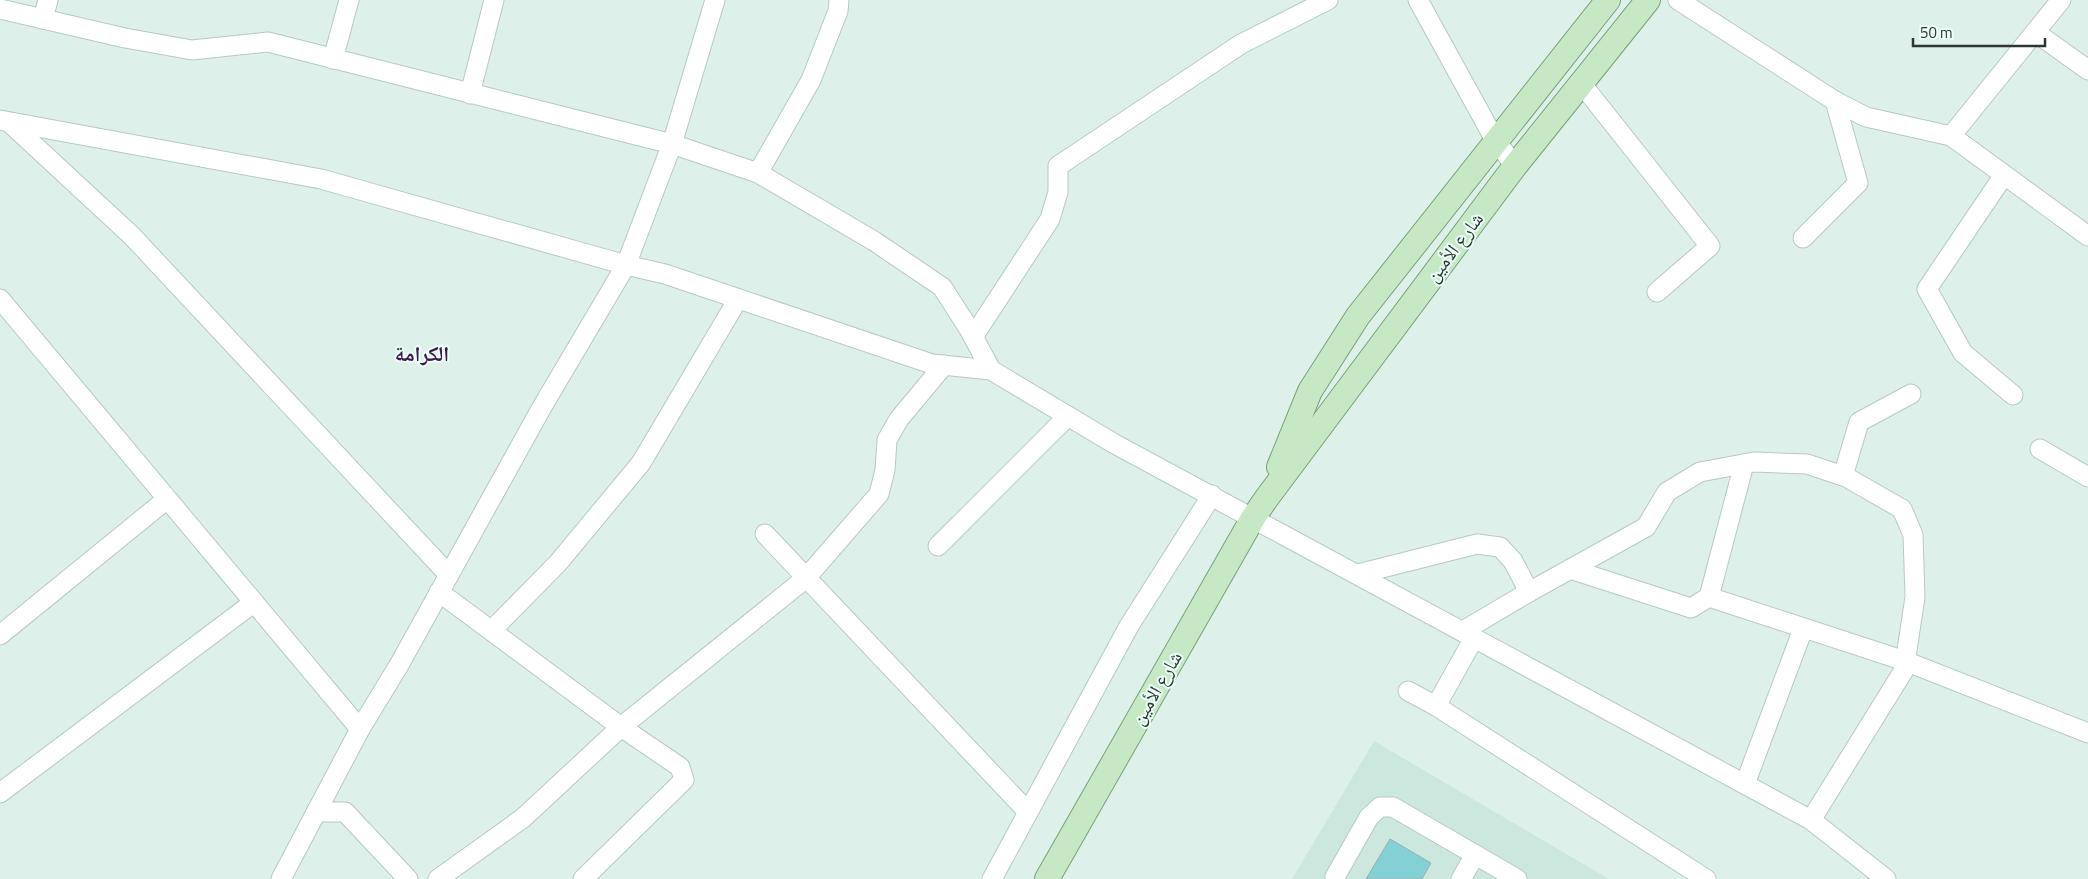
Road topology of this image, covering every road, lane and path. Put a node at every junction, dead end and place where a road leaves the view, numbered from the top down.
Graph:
1 (48, 0) edge
2 (349, 0) edge
3 (494, 0) edge
4 (715, 0) edge
5 (839, 0) edge
6 (1328, 0) edge
7 (1418, 0) edge
8 (1608, 0) edge
9 (1648, 0) edge
10 (1678, 0) edge
11 (2061, 0) edge
12 (0, 9) edge
13 (43, 19) junction
14 (2036, 32) junction
15 (333, 59) junction
16 (2088, 70) edge
17 (1581, 83) junction
18 (470, 94) junction
19 (1835, 101) junction
20 (5, 121) edge
21 (1951, 136) junction
22 (1495, 140) junction
23 (672, 144) junction
24 (1515, 166) junction
25 (758, 173) junction
26 (2004, 175) junction
27 (2088, 236) edge
28 (1803, 238) dead end
29 (626, 265) junction
30 (1657, 292) dead end
31 (0, 299) edge
32 (738, 299) junction
33 (973, 337) junction
34 (944, 365) junction
35 (991, 370) junction
36 (1911, 394) dead end
37 (2013, 395) dead end
38 (1068, 416) junction
39 (2040, 449) dead end
40 (1744, 464) junction
41 (1843, 476) junction
42 (2088, 476) edge
43 (1212, 495) junction
44 (166, 500) junction
45 (1260, 508) junction
46 (766, 534) dead end
47 (938, 546) dead end
48 (1570, 569) junction
49 (1358, 574) junction
50 (448, 575) junction
51 (806, 578) junction
52 (439, 592) junction
53 (1529, 592) junction
54 (1709, 597) junction
55 (253, 603) junction
56 (1803, 629) junction
57 (492, 630) junction
58 (1469, 634) junction
59 (0, 635) edge
60 (1905, 661) junction
61 (1408, 691) dead end
62 (1436, 706) junction
63 (621, 727) junction
64 (360, 729) junction
65 (2088, 733) edge
66 (1745, 784) junction
67 (0, 793) edge
68 (316, 812) junction
69 (1028, 812) junction
70 (1811, 820) junction
71 (1475, 855) junction
72 (1335, 877) dead end
73 (282, 879) edge
74 (408, 879) edge
75 (438, 879) edge
76 (583, 879) edge
77 (992, 879) edge
78 (1047, 879) edge
79 (1461, 879) edge
80 (1517, 879) edge
81 (1706, 879) edge
82 (1886, 879) edge

1 - 13 street
2 - 15 street
3 - 18 street
4 - 23 street
5 - 25 street
6 - 33 street
7 - 22 street
8 - 22 main road, شارع الأمين
9 - 17 main road, شارع الأمين
10 - 19 street
11 - 14 street
12 - 13 street
13 - 15 street
14 - 16 street
14 - 21 street
15 - 18 street
17 - 24 main road, شارع الأمين
17 - 30 street
18 - 23 street
19 - 21 street
19 - 28 street
20 - 29 street
20 - 50 street
21 - 26 street
22 - 24 street
22 - 45 main road, شارع الأمين
23 - 25 street
23 - 29 street
24 - 45 main road, شارع الأمين
25 - 33 street
26 - 27 street
26 - 37 street
29 - 32 street
29 - 50 street
31 - 44 street
32 - 34 street
32 - 57 street
33 - 35 street
34 - 35 street
34 - 51 street
35 - 38 street
36 - 41 street
38 - 43 street
38 - 47 street
39 - 42 street
40 - 41 street
40 - 48 street
40 - 54 street
41 - 60 street
43 - 45 street
43 - 69 street
44 - 55 street
44 - 59 street
45 - 49 street
45 - 78 main road, شارع الأمين
46 - 51 street
48 - 53 street
48 - 54 street
49 - 53 street
49 - 58 street
50 - 52 street
51 - 63 street
51 - 69 street
52 - 57 street
52 - 64 street
53 - 58 street
54 - 56 street
55 - 64 street
55 - 67 street
56 - 60 street
56 - 66 street
57 - 63 street
58 - 62 street
58 - 66 street
60 - 65 street
60 - 70 street
61 - 62 street
62 - 81 street
63 - 75 street
63 - 76 street
64 - 68 street
66 - 70 street
68 - 73 street
68 - 74 street
69 - 77 street
70 - 82 street
71 - 72 street
71 - 79 street
71 - 80 street

